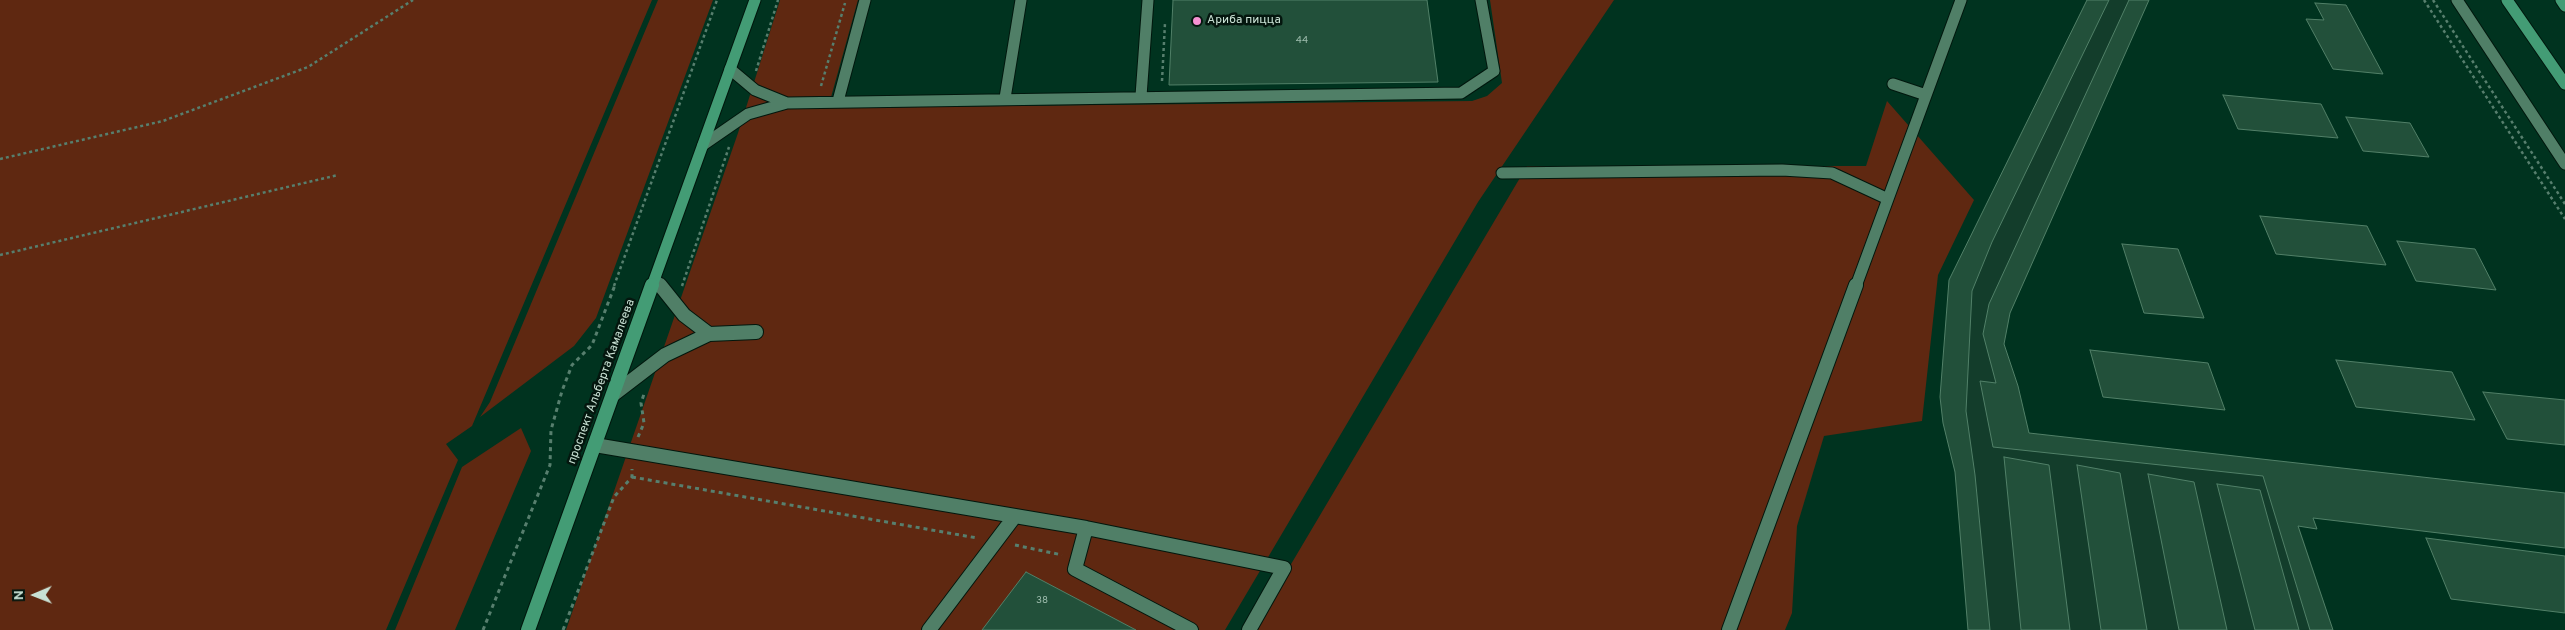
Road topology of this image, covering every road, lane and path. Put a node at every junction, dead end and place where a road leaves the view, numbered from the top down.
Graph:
1 (413, 0) edge
2 (718, 0) edge
3 (754, 0) edge
4 (846, 0) edge
5 (865, 0) edge
6 (1021, 0) edge
7 (1148, 0) edge
8 (1481, 0) edge
9 (1961, 0) edge
10 (2424, 0) edge
11 (2433, 0) edge
12 (2457, 0) edge
13 (2507, 0) edge
14 (2561, 0) edge
15 (2565, 6) edge
16 (1165, 18) dead end
17 (730, 69) junction
18 (1162, 82) dead end
19 (1893, 84) dead end
20 (2565, 84) edge
21 (820, 92) dead end
22 (1926, 95) junction
23 (1141, 96) junction
24 (1005, 98) junction
25 (838, 101) junction
26 (787, 103) junction
27 (703, 145) junction
28 (0, 159) edge
29 (2565, 164) edge
30 (1502, 173) dead end
31 (338, 175) dead end
32 (1888, 199) junction
33 (2565, 204) edge
34 (2565, 219) edge
35 (0, 255) edge
36 (655, 279) junction
37 (756, 332) dead end
38 (709, 334) junction
39 (614, 394) junction
40 (595, 445) junction
41 (632, 477) dead end
42 (1015, 516) junction
43 (1086, 528) junction
44 (996, 542) junction
45 (1078, 558) junction
46 (482, 630) edge
47 (528, 630) edge
48 (929, 630) edge
49 (1191, 630) edge
50 (1248, 630) edge
51 (1730, 630) edge

1 - 28 path
2 - 46 path
3 - 17 main road, проспект Альберта Камалеева
4 - 21 path
5 - 25 street
6 - 24 street
7 - 23 street
8 - 23 street
9 - 22 street
10 - 34 path
11 - 33 path
12 - 29 street
13 - 20 main road
14 - 15 main road
16 - 18 path
17 - 26 street
17 - 27 main road, проспект Альберта Камалеева
19 - 22 street
22 - 32 street
23 - 24 street
24 - 25 street
25 - 26 street
26 - 27 street
27 - 36 main road, проспект Альберта Камалеева
30 - 32 street
31 - 35 path
32 - 51 street
36 - 38 street
36 - 39 main road, проспект Альберта Камалеева
37 - 38 street
38 - 39 street
39 - 40 main road, проспект Альберта Камалеева
40 - 42 street
40 - 47 main road, проспект Альберта Камалеева
41 - 44 path
42 - 43 street
42 - 44 street
43 - 45 street
43 - 50 street
44 - 45 path
44 - 48 street
45 - 49 street

